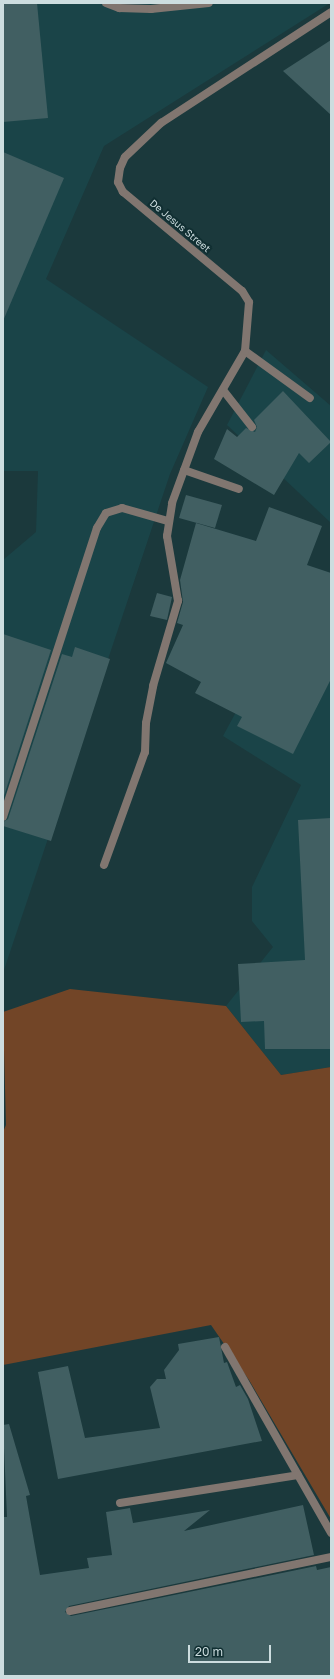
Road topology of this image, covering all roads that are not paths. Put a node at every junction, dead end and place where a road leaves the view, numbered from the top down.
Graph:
1 (106, 3) edge
2 (209, 3) edge
3 (331, 12) edge
4 (246, 351) junction
5 (223, 390) junction
6 (310, 398) dead end
7 (252, 427) dead end
8 (184, 470) junction
9 (239, 489) dead end
10 (168, 521) junction
11 (3, 817) edge
12 (104, 865) dead end
13 (225, 1347) dead end
14 (298, 1475) junction
15 (120, 1503) dead end
16 (331, 1533) edge
17 (331, 1557) edge
18 (70, 1611) dead end

1 - 2 street
3 - 4 street, De Jesus Street
4 - 5 street, De Jesus Street
4 - 6 street
5 - 7 street
5 - 8 street, De Jesus Street
8 - 9 street
8 - 10 street, De Jesus Street
10 - 11 street
10 - 12 street, De Jesus Street
13 - 14 street
14 - 15 street
14 - 16 street
17 - 18 street

